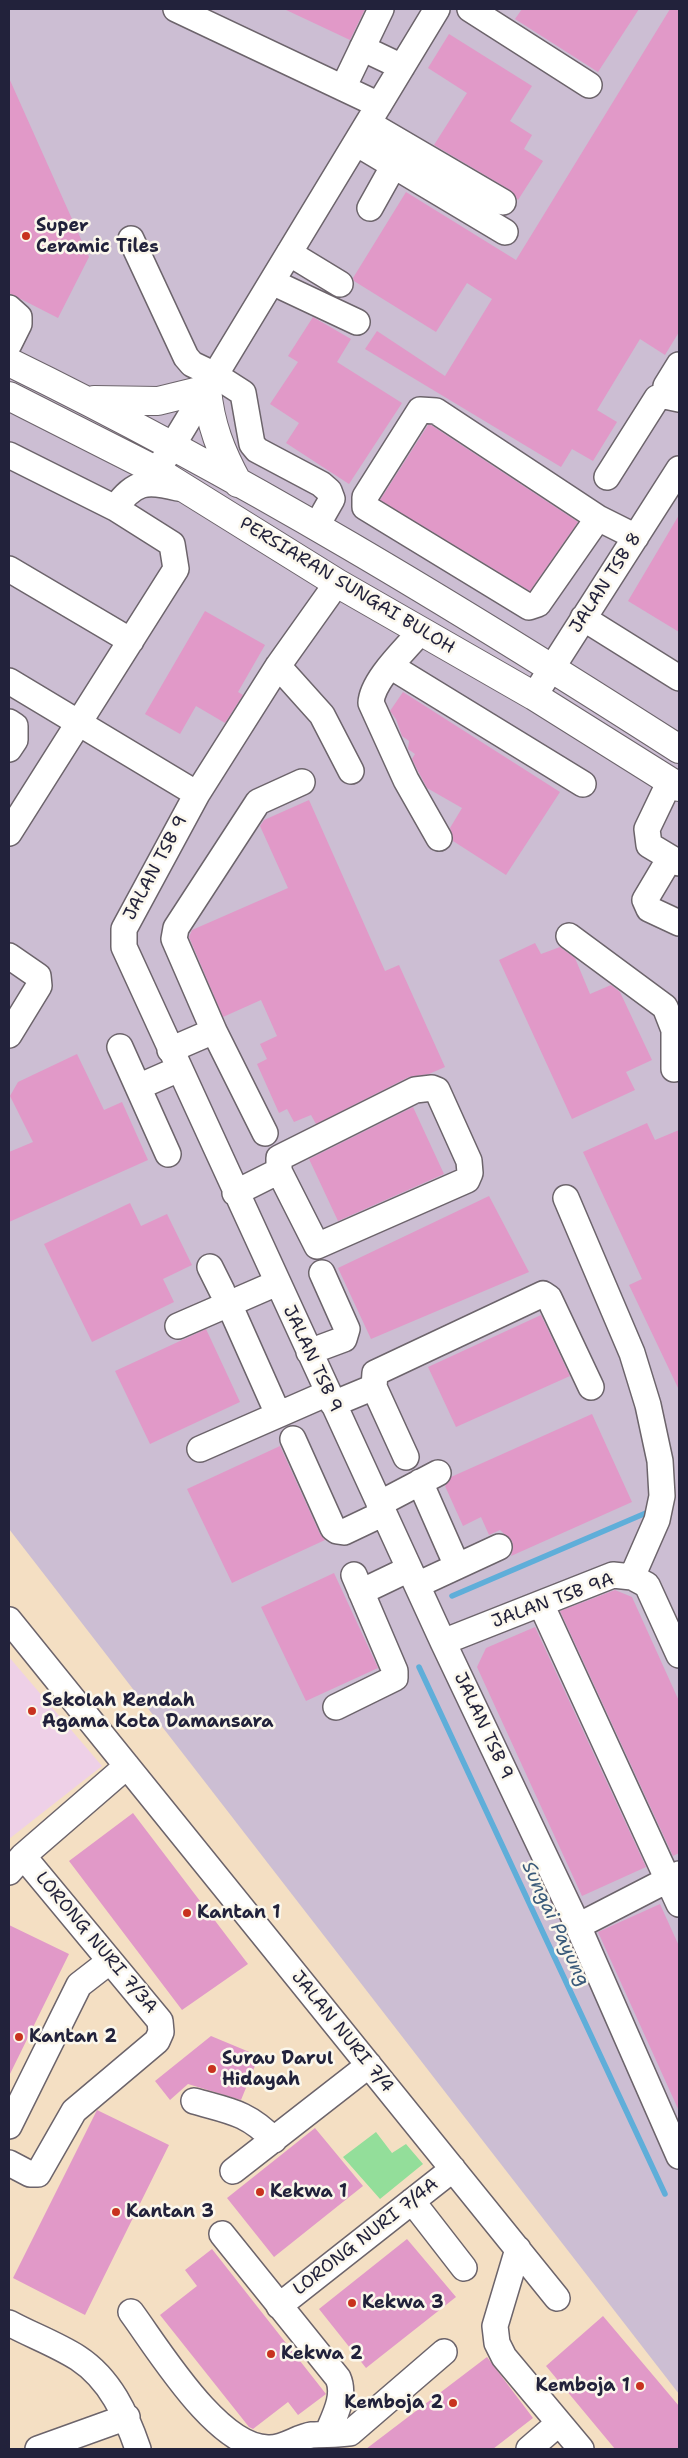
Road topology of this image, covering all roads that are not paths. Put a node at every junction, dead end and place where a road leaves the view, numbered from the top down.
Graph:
1 (176, 9) edge
2 (381, 9) edge
3 (437, 9) edge
4 (481, 12) edge
5 (362, 48) junction
6 (402, 67) junction
7 (589, 85) dead end
8 (343, 88) junction
9 (368, 124) junction
10 (394, 165) junction
11 (503, 202) dead end
12 (370, 208) dead end
13 (505, 232) dead end
14 (131, 239) dead end
15 (290, 253) junction
16 (272, 282) junction
17 (340, 284) dead end
18 (9, 308) edge
19 (356, 322) dead end
20 (9, 344) edge
21 (9, 362) edge
22 (679, 365) edge
23 (211, 382) junction
24 (9, 396) edge
25 (672, 398) edge
26 (85, 399) junction
27 (173, 445) junction
28 (9, 456) edge
29 (679, 470) edge
30 (156, 471) junction
31 (607, 477) dead end
32 (238, 483) junction
33 (193, 492) junction
34 (115, 508) junction
35 (598, 518) junction
36 (316, 527) junction
37 (636, 537) junction
38 (9, 568) edge
39 (337, 583) junction
40 (583, 618) junction
41 (421, 631) junction
42 (131, 641) junction
43 (278, 666) junction
44 (392, 667) junction
45 (552, 667) junction
46 (679, 678) edge
47 (9, 681) edge
48 (534, 696) junction
49 (9, 722) edge
50 (80, 723) junction
51 (9, 749) edge
52 (679, 749) edge
53 (351, 772) dead end
54 (302, 782) dead end
55 (583, 784) dead end
56 (675, 784) edge
57 (196, 794) junction
58 (9, 833) edge
59 (439, 838) dead end
60 (675, 861) edge
61 (679, 923) edge
62 (570, 936) dead end
63 (9, 956) edge
64 (676, 1030) edge
65 (214, 1031) junction
66 (9, 1035) edge
67 (120, 1047) dead end
68 (174, 1060) junction
69 (674, 1069) dead end
70 (138, 1087) junction
71 (265, 1132) dead end
72 (168, 1154) dead end
73 (279, 1171) junction
74 (236, 1193) junction
75 (566, 1198) dead end
76 (210, 1267) dead end
77 (322, 1273) dead end
78 (273, 1275) junction
79 (226, 1297) junction
80 (182, 1317) dead end
81 (309, 1352) junction
82 (591, 1386) dead end
83 (374, 1387) junction
84 (330, 1398) junction
85 (278, 1414) junction
86 (293, 1439) dead end
87 (200, 1449) dead end
88 (406, 1456) dead end
89 (382, 1509) junction
90 (499, 1547) dead end
91 (458, 1566) junction
92 (413, 1577) junction
93 (632, 1577) junction
94 (541, 1604) junction
95 (9, 1620) edge
96 (443, 1642) junction
97 (679, 1655) edge
98 (336, 1707) dead end
99 (127, 1766) junction
100 (16, 1864) edge
101 (674, 1876) edge
102 (679, 1904) edge
103 (578, 1926) junction
104 (110, 1960) junction
105 (369, 2065) junction
106 (194, 2101) dead end
107 (9, 2126) edge
108 (274, 2140) junction
109 (679, 2156) edge
110 (9, 2163) edge
111 (453, 2169) junction
112 (233, 2172) dead end
113 (412, 2201) junction
114 (222, 2234) dead end
115 (518, 2249) junction
116 (464, 2268) dead end
117 (557, 2298) dead end
118 (279, 2306) junction
119 (131, 2312) dead end
120 (9, 2323) edge
121 (444, 2352) dead end
122 (127, 2417) junction
123 (559, 2423) junction
124 (327, 2434) junction
125 (38, 2449) edge
126 (138, 2449) edge
127 (528, 2449) edge
128 (581, 2449) edge

1 - 8 street
2 - 5 street
3 - 6 street
4 - 7 street
5 - 6 street
5 - 8 street
6 - 9 street
8 - 9 street
9 - 10 street
9 - 11 street
9 - 15 street
10 - 12 street
10 - 13 street
14 - 23 street
15 - 16 street
15 - 17 street
16 - 19 street
16 - 23 street
18 - 20 street
21 - 26 main road, PERSIARAN SUNGAI BULOH
22 - 25 street
23 - 26 main road
23 - 27 street
23 - 32 main road
23 - 36 street
24 - 30 main road, PERSIARAN SUNGAI BULOH
25 - 31 street
26 - 27 main road, PERSIARAN SUNGAI BULOH
27 - 30 street
27 - 32 main road, PERSIARAN SUNGAI BULOH
28 - 34 street
29 - 37 street, JALAN TSB 8
30 - 33 main road, PERSIARAN SUNGAI BULOH
32 - 36 main road, PERSIARAN SUNGAI BULOH
33 - 34 street
33 - 39 main road, PERSIARAN SUNGAI BULOH
34 - 42 street
35 - 35 street
35 - 37 street
36 - 45 main road, PERSIARAN SUNGAI BULOH
37 - 40 street, JALAN TSB 8
38 - 42 street
39 - 41 main road, PERSIARAN SUNGAI BULOH
39 - 43 street, JALAN TSB 9
40 - 45 street, JALAN TSB 8
40 - 46 street
41 - 44 street
41 - 48 main road, PERSIARAN SUNGAI BULOH
42 - 50 street
43 - 53 street
43 - 57 street, JALAN TSB 9
44 - 55 street
44 - 59 street
45 - 48 street, JALAN TSB 8
45 - 52 main road, PERSIARAN SUNGAI BULOH
47 - 50 street
48 - 56 main road, PERSIARAN SUNGAI BULOH
49 - 51 street
50 - 57 street
50 - 58 street
54 - 65 street
56 - 60 street
57 - 68 street, JALAN TSB 9
60 - 61 street
62 - 64 street
63 - 66 street
64 - 69 street
65 - 68 street
65 - 71 street
67 - 70 street
68 - 70 street
68 - 74 street, JALAN TSB 9
70 - 72 street
73 - 73 street
73 - 74 street
74 - 78 street, JALAN TSB 9
75 - 93 street
76 - 79 street
77 - 81 street
78 - 79 street
78 - 81 street, JALAN TSB 9
79 - 80 street
79 - 85 street
81 - 84 street, JALAN TSB 9
82 - 83 street
83 - 84 street
83 - 88 street
84 - 85 street
84 - 89 street, JALAN TSB 9
85 - 87 street
86 - 89 street
89 - 91 street
89 - 92 street, JALAN TSB 9
90 - 91 street
91 - 92 street
92 - 96 street, JALAN TSB 9
92 - 98 street
93 - 94 street, JALAN TSB 9A
93 - 97 street, JALAN TSB 9A
94 - 96 street, JALAN TSB 9A
94 - 101 street
95 - 99 street, JALAN NURI 7/4
96 - 103 street, JALAN TSB 9
99 - 100 street
99 - 105 street, JALAN NURI 7/4
100 - 104 street, LORONG NURI 7/3A
101 - 102 street
101 - 103 street
103 - 109 street, JALAN TSB 9
104 - 107 street
104 - 110 street, LORONG NURI 7/3A
105 - 108 street
105 - 111 street, JALAN NURI 7/4
106 - 108 street
108 - 112 street
111 - 113 street, LORONG NURI 7/4A
111 - 115 street, JALAN NURI 7/4
113 - 116 street
113 - 118 street, LORONG NURI 7/4A
114 - 118 street
115 - 117 street, JALAN NURI 7/4
115 - 123 street
118 - 124 street
119 - 124 street
120 - 122 street
121 - 124 street
122 - 125 street
122 - 126 street
123 - 127 street
123 - 128 street

